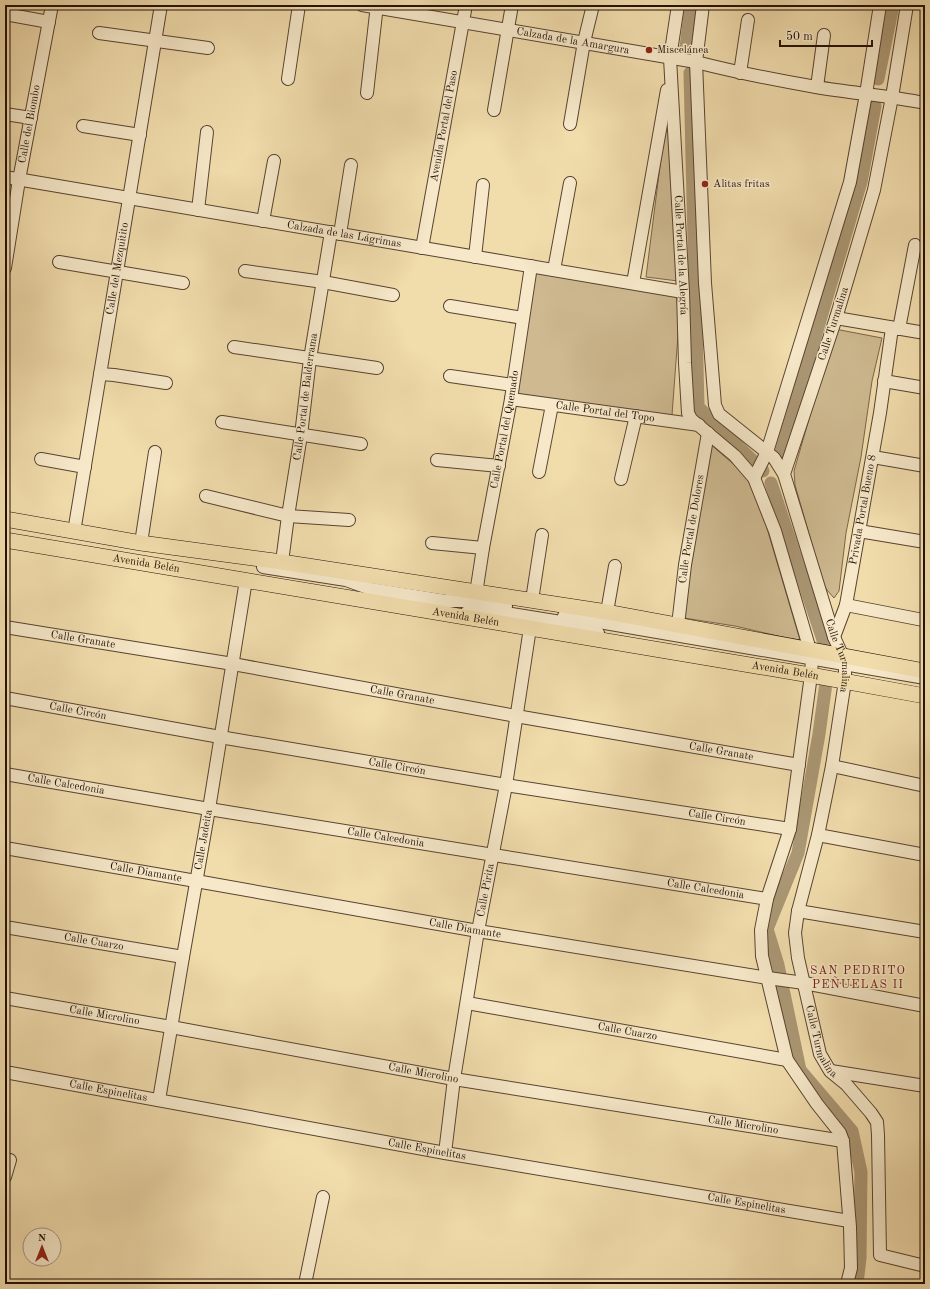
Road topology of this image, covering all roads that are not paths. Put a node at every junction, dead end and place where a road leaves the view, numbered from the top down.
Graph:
1 (52, 5) edge
2 (161, 5) edge
3 (298, 5) edge
4 (362, 5) edge
5 (466, 5) edge
6 (512, 5) edge
7 (593, 5) edge
8 (678, 5) edge
9 (703, 5) edge
10 (880, 5) edge
11 (907, 5) edge
12 (376, 6) edge
13 (5, 14) edge
14 (748, 20) dead end
15 (49, 22) junction
16 (464, 22) junction
17 (508, 29) junction
18 (99, 33) dead end
19 (824, 34) dead end
20 (155, 41) junction
21 (584, 42) junction
22 (208, 48) dead end
23 (696, 62) junction
24 (670, 63) junction
25 (740, 73) junction
26 (288, 79) dead end
27 (817, 87) junction
28 (367, 93) dead end
29 (866, 94) junction
30 (892, 97) junction
31 (925, 103) edge
32 (494, 110) dead end
33 (5, 114) edge
34 (31, 118) junction
35 (570, 124) dead end
36 (83, 126) dead end
37 (207, 132) dead end
38 (140, 135) junction
39 (274, 161) dead end
40 (351, 165) dead end
41 (5, 177) edge
42 (19, 180) junction
43 (570, 183) dead end
44 (483, 186) dead end
45 (129, 198) junction
46 (198, 210) junction
47 (263, 221) junction
48 (336, 233) junction
49 (915, 245) dead end
50 (422, 248) junction
51 (475, 256) junction
52 (59, 262) dead end
53 (532, 266) junction
54 (5, 268) edge
55 (554, 270) junction
56 (245, 271) dead end
57 (117, 272) junction
58 (323, 282) junction
59 (182, 283) dead end
60 (633, 283) junction
61 (683, 292) junction
62 (393, 295) dead end
63 (450, 306) dead end
64 (523, 318) junction
65 (836, 318) junction
66 (895, 328) junction
67 (925, 333) edge
68 (234, 347) dead end
69 (310, 359) junction
70 (377, 368) dead end
71 (100, 374) junction
72 (450, 376) dead end
73 (884, 381) junction
74 (166, 383) dead end
75 (513, 385) junction
76 (925, 388) edge
77 (511, 399) junction
78 (552, 405) junction
79 (636, 416) junction
80 (222, 422) dead end
81 (703, 429) junction
82 (301, 435) junction
83 (360, 444) dead end
84 (155, 452) dead end
85 (767, 452) junction
86 (873, 457) junction
87 (41, 459) dead end
88 (437, 460) dead end
89 (499, 466) junction
90 (925, 466) edge
91 (85, 467) junction
92 (539, 472) dead end
93 (784, 474) junction
94 (754, 478) junction
95 (621, 479) dead end
96 (206, 496) dead end
97 (288, 516) junction
98 (5, 520) edge
99 (349, 520) dead end
100 (5, 526) edge
101 (859, 531) junction
102 (74, 532) junction
103 (5, 533) edge
104 (542, 535) dead end
105 (5, 540) edge
106 (925, 542) edge
107 (141, 543) junction
108 (432, 543) dead end
109 (483, 548) junction
110 (282, 562) junction
111 (614, 566) dead end
112 (246, 580) junction
113 (532, 600) junction
114 (846, 605) junction
115 (474, 606) junction
116 (607, 612) junction
117 (923, 620) dead end
118 (678, 625) junction
119 (5, 627) edge
120 (530, 628) junction
121 (834, 637) junction
122 (811, 663) junction
123 (233, 664) junction
124 (844, 669) junction
125 (925, 672) edge
126 (925, 678) edge
127 (925, 689) edge
128 (925, 696) edge
129 (5, 698) edge
130 (516, 716) junction
131 (220, 737) junction
132 (799, 765) junction
133 (832, 766) junction
134 (5, 774) edge
135 (506, 786) junction
136 (925, 786) edge
137 (209, 809) junction
138 (790, 829) junction
139 (818, 835) junction
140 (5, 848) edge
141 (925, 855) edge
142 (492, 856) junction
143 (196, 881) junction
144 (767, 899) junction
145 (798, 912) junction
146 (5, 927) edge
147 (478, 931) junction
148 (925, 932) edge
149 (182, 957) junction
150 (773, 979) junction
151 (799, 982) junction
152 (5, 998) edge
153 (467, 1003) junction
154 (925, 1006) edge
155 (171, 1027) junction
156 (787, 1060) junction
157 (830, 1071) junction
158 (5, 1072) edge
159 (454, 1079) junction
160 (925, 1086) edge
161 (159, 1100) junction
162 (843, 1141) junction
163 (445, 1152) junction
164 (10, 1160) dead end
165 (5, 1177) edge
166 (323, 1197) dead end
167 (850, 1221) junction
168 (925, 1266) edge
169 (305, 1284) edge
170 (847, 1284) edge

1 - 15 street, Calle del Biombo
2 - 20 street, Calle del Mezquitito
3 - 26 street
4 - 12 street, Calzada de la Amargura
5 - 16 street, Avenida Portal del Paso
6 - 17 street
7 - 21 street
8 - 24 street, Calle Portal de la Alegría
9 - 23 street, Calle Portal de la Alegría
10 - 29 street
11 - 30 street, Calle Turmalina
12 - 16 street, Calzada de la Amargura
12 - 28 street
13 - 15 street
14 - 25 street
15 - 34 street, Calle del Biombo
16 - 17 street, Calzada de la Amargura
16 - 50 street, Avenida Portal del Paso
17 - 21 street, Calzada de la Amargura
17 - 32 street
18 - 20 street
19 - 27 street
20 - 22 street
20 - 38 street, Calle del Mezquitito
21 - 24 street, Calzada de la Amargura
21 - 35 street
23 - 24 street, Calzada de la Amargura
23 - 25 street, Calzada de la Amargura
23 - 85 street, Calle Portal de la Alegría
24 - 60 street
24 - 61 street, Calle Portal de la Alegría
25 - 27 street, Calzada de la Amargura
27 - 29 street, Calzada de la Amargura
29 - 30 street, Calzada de la Amargura
29 - 85 street
30 - 31 street, Calzada de la Amargura
30 - 65 street, Calle Turmalina
33 - 34 street
34 - 42 street, Calle del Biombo
36 - 38 street
37 - 46 street
38 - 45 street, Calle del Mezquitito
39 - 47 street
40 - 48 street, Calle Portal de Balderrama
41 - 42 street, Calzada de las Lágrimas
42 - 45 street, Calzada de las Lágrimas
42 - 54 street, Calle del Biombo
43 - 55 street
44 - 51 street
45 - 46 street, Calzada de las Lágrimas
45 - 57 street, Calle del Mezquitito
46 - 47 street, Calzada de las Lágrimas
47 - 48 street, Calzada de las Lágrimas
48 - 50 street, Calzada de las Lágrimas
48 - 58 street, Calle Portal de Balderrama
49 - 66 street, Privada Portal Bueno 8
50 - 51 street, Calzada de las Lágrimas
51 - 53 street, Calzada de las Lágrimas
52 - 57 street
53 - 55 street, Calzada de las Lágrimas
53 - 64 street, Calle Portal del Quemado
55 - 60 street, Calzada de las Lágrimas
56 - 58 street
57 - 59 street
57 - 71 street, Calle del Mezquitito
58 - 62 street
58 - 69 street, Calle Portal de Balderrama
60 - 61 street, Calzada de las Lágrimas
61 - 81 street, Calle Portal de la Alegría
63 - 64 street
64 - 75 street, Calle Portal del Quemado
65 - 66 street
65 - 93 street, Calle Turmalina
66 - 67 street
66 - 73 street, Privada Portal Bueno 8
68 - 69 street
69 - 70 street
69 - 82 street, Calle Portal de Balderrama
71 - 74 street
71 - 91 street, Calle del Mezquitito
72 - 75 street
73 - 76 street
73 - 86 street, Privada Portal Bueno 8
75 - 77 street, Calle Portal del Quemado
77 - 78 street, Calle Portal del Topo
77 - 89 street, Calle Portal del Quemado
78 - 79 street, Calle Portal del Topo
78 - 92 street
79 - 81 street, Calle Portal del Topo
79 - 95 street
80 - 82 street
81 - 94 street, Calle Portal de la Alegría
81 - 118 street, Calle Portal de Dolores
82 - 83 street
82 - 97 street, Calle Portal de Balderrama
84 - 107 street
85 - 93 street, Calle Portal de la Alegría
85 - 94 street
86 - 90 street
86 - 101 street, Privada Portal Bueno 8
87 - 91 street
88 - 89 street
89 - 109 street, Calle Portal del Quemado
91 - 102 street, Calle del Mezquitito
93 - 121 street, Calle Turmalina
94 - 122 street, Calle Turmalina
96 - 97 street
97 - 99 street
97 - 110 street, Calle Portal de Balderrama
98 - 102 main road, Avenida Belén
100 - 115 street
101 - 106 street
101 - 114 street, Privada Portal Bueno 8
102 - 107 main road, Avenida Belén
103 - 115 street
104 - 113 street
105 - 112 main road, Avenida Belén
107 - 110 main road, Avenida Belén
108 - 109 street
109 - 115 street, Calle Portal del Quemado
110 - 115 main road, Avenida Belén
111 - 116 street
112 - 115 main road, Avenida Belén
112 - 123 street, Calle Jadeita
113 - 115 main road, Avenida Belén
113 - 116 main road, Avenida Belén
114 - 117 street
114 - 121 street, Privada Portal Bueno 8
115 - 120 main road, Avenida Belén
115 - 122 street
116 - 118 main road, Avenida Belén
118 - 122 main road, Avenida Belén
119 - 123 street, Calle Granate
120 - 122 main road, Avenida Belén
120 - 130 street, Calle Pirita
121 - 124 street, Calle Turmalina
122 - 124 main road, Avenida Belén
122 - 124 main road, Avenida Belén
122 - 132 street, Calle Turmalina
123 - 130 street, Calle Granate
123 - 131 street, Calle Jadeita
124 - 125 main road, Avenida Belén
124 - 126 street
124 - 127 street
124 - 128 main road, Avenida Belén
124 - 133 street, Calle Turmalina
129 - 131 street, Calle Circón
130 - 132 street, Calle Granate
130 - 135 street, Calle Pirita
131 - 135 street, Calle Circón
131 - 137 street, Calle Jadeita
132 - 138 street, Calle Turmalina
133 - 136 street
133 - 139 street, Calle Turmalina
134 - 137 street, Calle Calcedonia
135 - 138 street, Calle Circón
135 - 142 street, Calle Pirita
137 - 142 street, Calle Calcedonia
137 - 143 street, Calle Jadeita
138 - 144 street, Calle Turmalina
139 - 141 street
139 - 145 street, Calle Turmalina
140 - 143 street, Calle Diamante
142 - 144 street, Calle Calcedonia
142 - 147 street, Calle Pirita
143 - 147 street, Calle Diamante
143 - 149 street, Calle Jadeita
144 - 150 street, Calle Turmalina
145 - 148 street
145 - 151 street, Calle Turmalina
146 - 149 street, Calle Cuarzo
147 - 150 street, Calle Diamante
147 - 153 street, Calle Pirita
149 - 155 street, Calle Jadeita
150 - 151 street, Calle Diamante
150 - 156 street, Calle Turmalina
151 - 154 street, Calle Diamante
151 - 157 street, Calle Turmalina
152 - 155 street, Calle Microlino
153 - 156 street, Calle Cuarzo
153 - 159 street, Calle Pirita
155 - 159 street, Calle Microlino
155 - 161 street, Calle Jadeita
156 - 162 street, Calle Turmalina
157 - 160 street
157 - 168 street, Calle Turmalina
158 - 161 street, Calle Espinelitas
159 - 162 street, Calle Microlino
159 - 163 street, Calle Pirita
161 - 163 street, Calle Espinelitas
162 - 167 street, Calle Turmalina
163 - 167 street, Calle Espinelitas
164 - 165 street
166 - 169 street
167 - 170 street, Calle Turmalina

